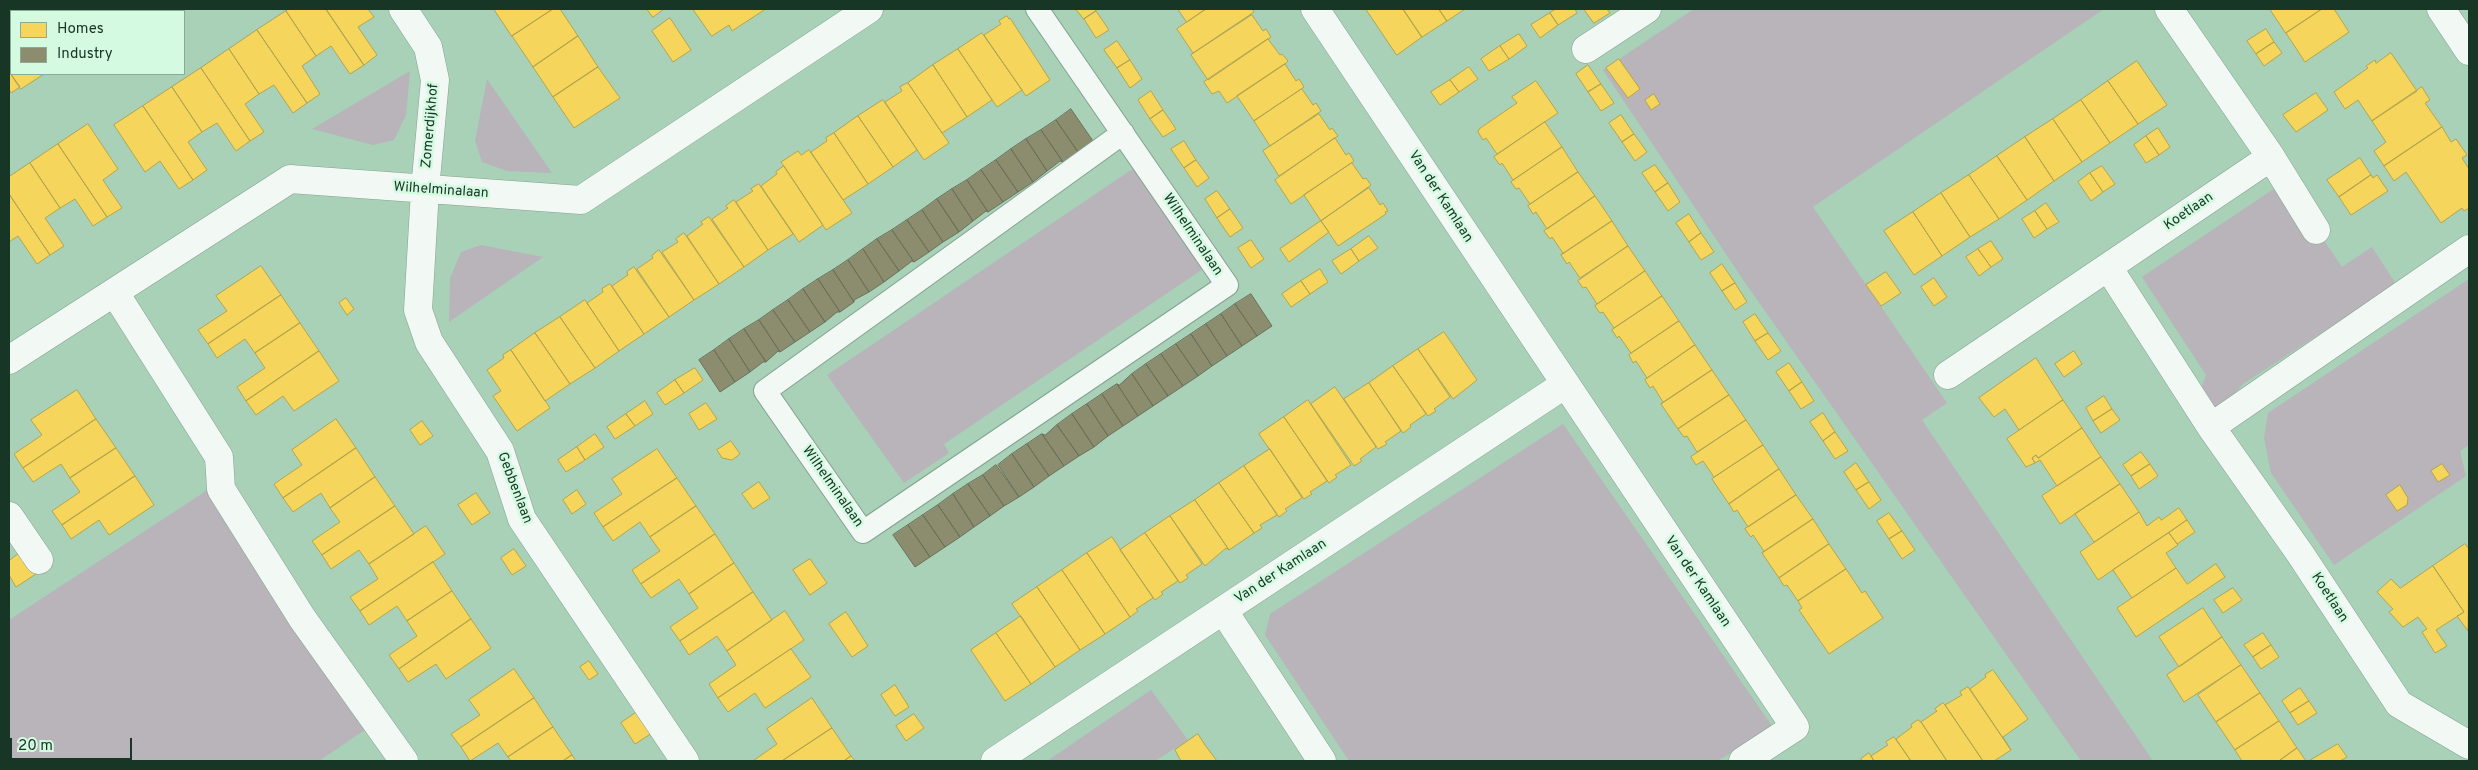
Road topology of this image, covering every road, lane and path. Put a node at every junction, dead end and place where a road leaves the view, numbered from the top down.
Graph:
1 (403, 9) edge
2 (869, 9) edge
3 (1037, 9) edge
4 (1315, 9) edge
5 (1646, 9) edge
6 (2169, 9) edge
7 (2440, 9) edge
8 (1586, 50) dead end
9 (2469, 51) edge
10 (1123, 133) junction
11 (2270, 157) junction
12 (425, 190) junction
13 (2316, 230) dead end
14 (2469, 249) edge
15 (2108, 267) junction
16 (115, 293) junction
17 (9, 360) edge
18 (1948, 375) dead end
19 (1564, 385) junction
20 (2211, 427) junction
21 (9, 516) edge
22 (39, 560) dead end
23 (1223, 610) junction
24 (2469, 745) edge
25 (404, 761) edge
26 (685, 761) edge
27 (995, 761) edge
28 (1322, 761) edge
29 (1743, 761) edge

1 - 12 street, Zomerdijkhof
2 - 12 street, Wilhelminalaan
3 - 10 lane, Wilhelminalaan
4 - 19 street, Van der Kamlaan
5 - 8 street
6 - 11 street
7 - 9 street
10 - 10 lane, Wilhelminalaan
11 - 13 street
11 - 15 street, Koetlaan
12 - 16 street, Wilhelminalaan
12 - 26 street, Gebbenlaan
14 - 20 street
15 - 18 street, Koetlaan
15 - 20 street, Koetlaan
16 - 17 street, Wilhelminalaan
16 - 25 street
19 - 23 street, Van der Kamlaan
19 - 29 street, Van der Kamlaan
20 - 24 street, Koetlaan
21 - 22 street
23 - 27 street, Van der Kamlaan
23 - 28 street, Van der Kamlaan

